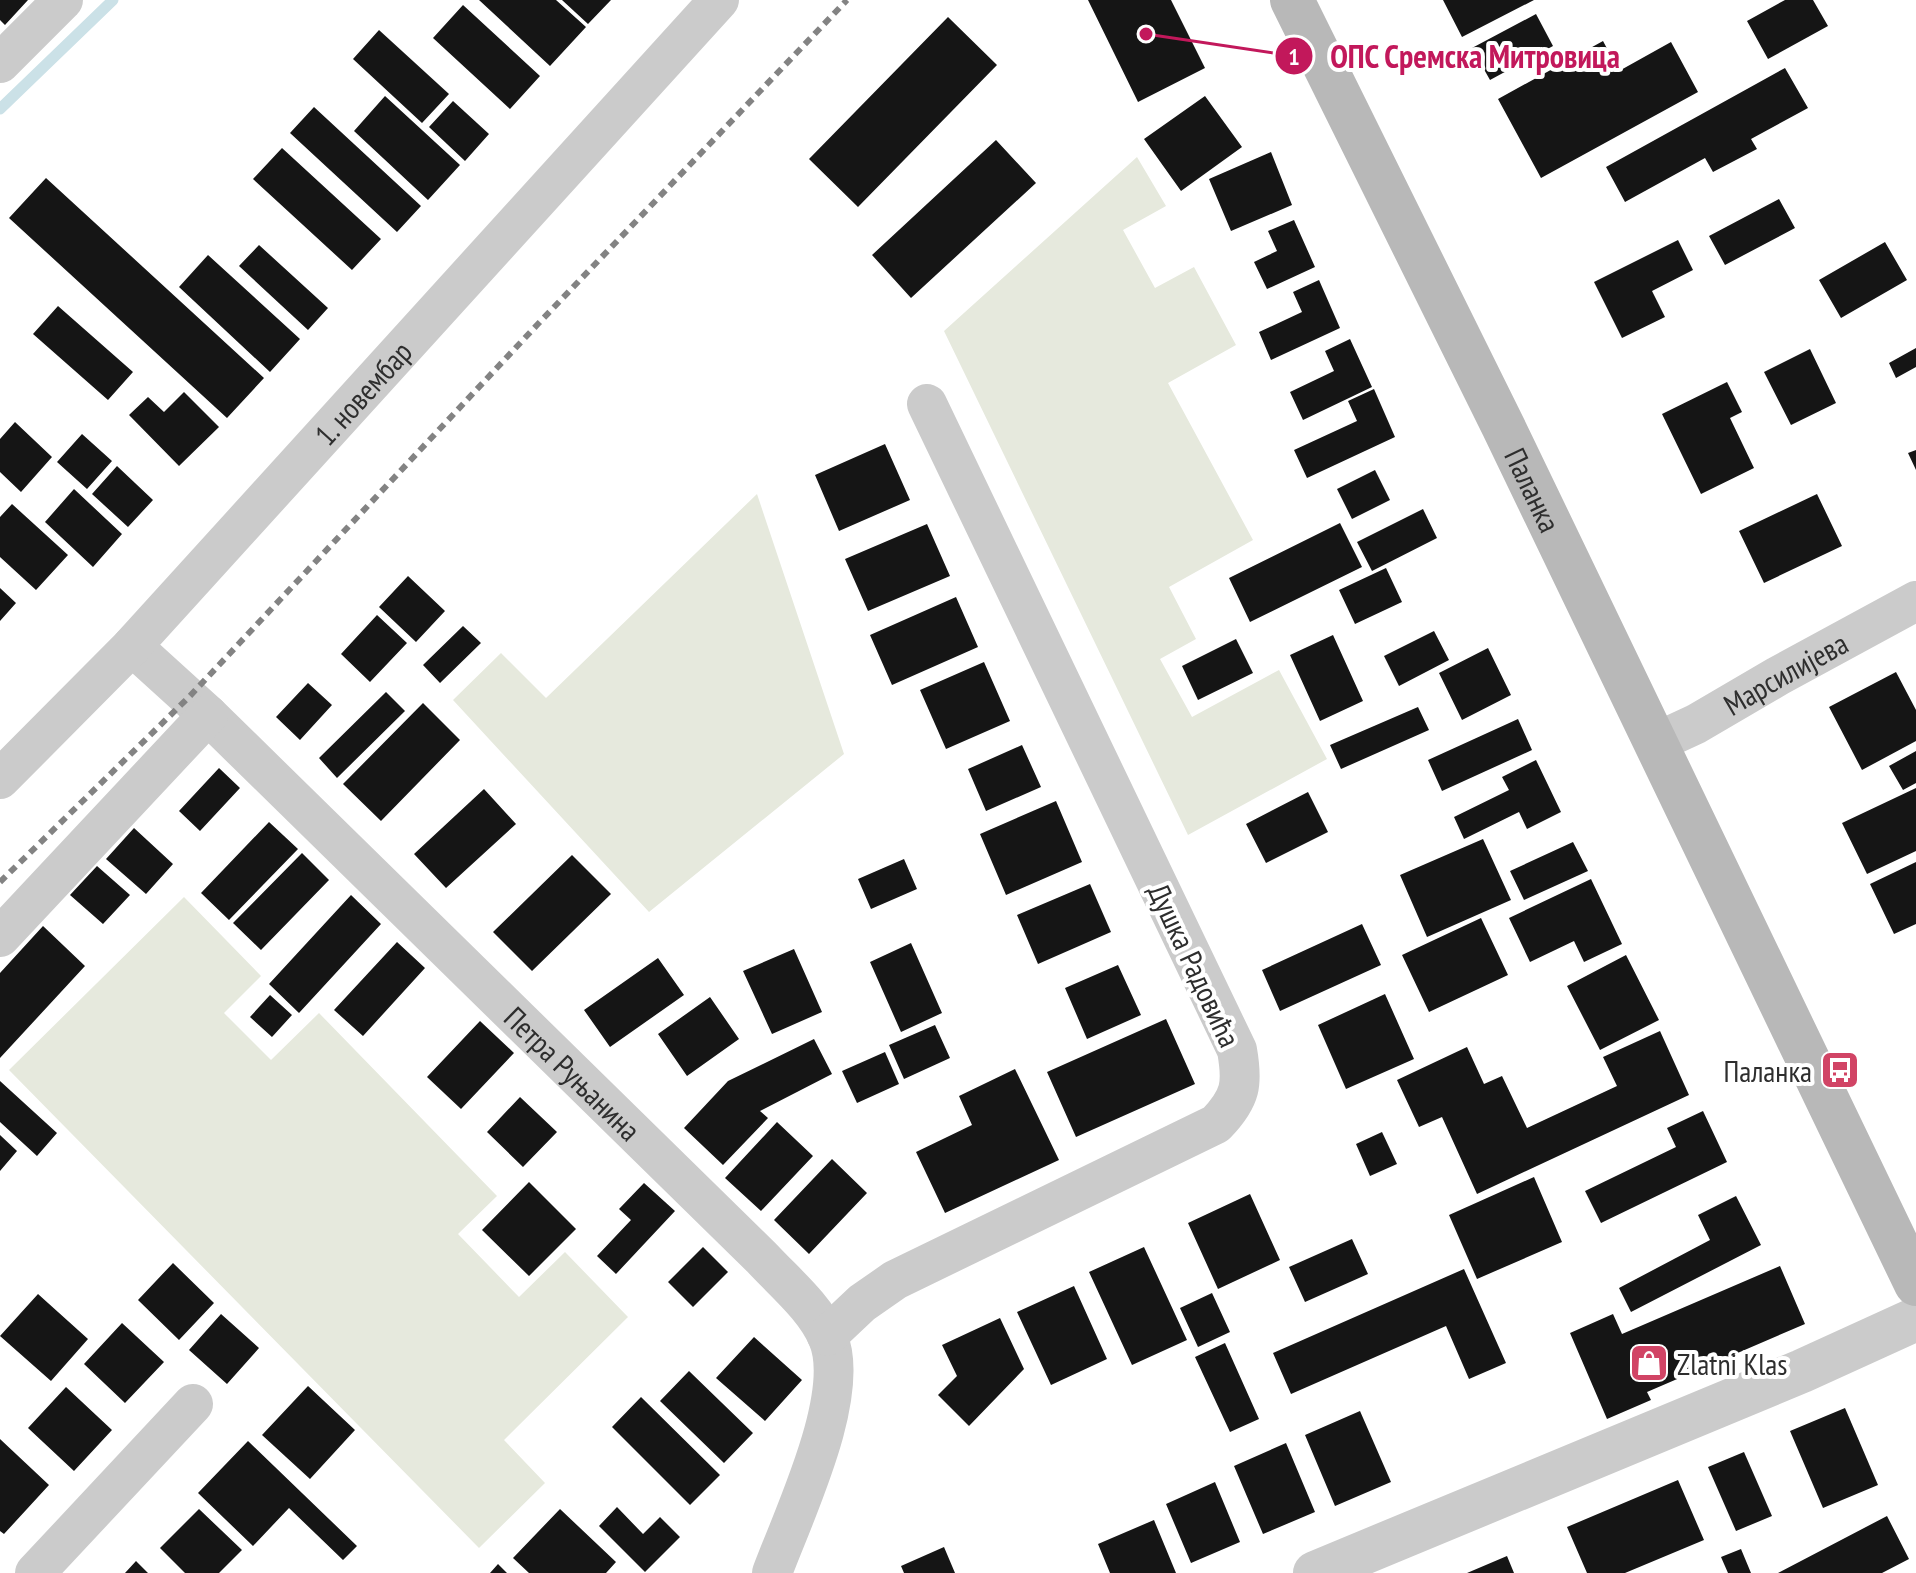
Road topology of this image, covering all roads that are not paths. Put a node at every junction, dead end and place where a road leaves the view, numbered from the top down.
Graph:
1 (63, 0) edge
2 (719, 0) edge
3 (1292, 0) edge
4 (0, 63) edge
5 (927, 404) dead end
6 (1916, 601) edge
7 (132, 646) junction
8 (208, 715) junction
9 (1655, 743) junction
10 (3, 769) edge
11 (0, 937) edge
12 (1916, 1284) edge
13 (1916, 1319) edge
14 (827, 1336) junction
15 (193, 1404) dead end
16 (35, 1573) edge
17 (772, 1573) edge
18 (1315, 1573) edge

1 - 4 street
2 - 7 street, 1. новембар
3 - 9 main road, Паланка
5 - 14 street, Душка Радовића
6 - 9 street, Марсилијева
7 - 8 street, Петра Руњанина
7 - 10 street, 1. новембар
8 - 11 street
8 - 14 street, Петра Руњанина
9 - 12 main road, Паланка
13 - 18 street
14 - 17 street, Петра Руњанина
15 - 16 street

